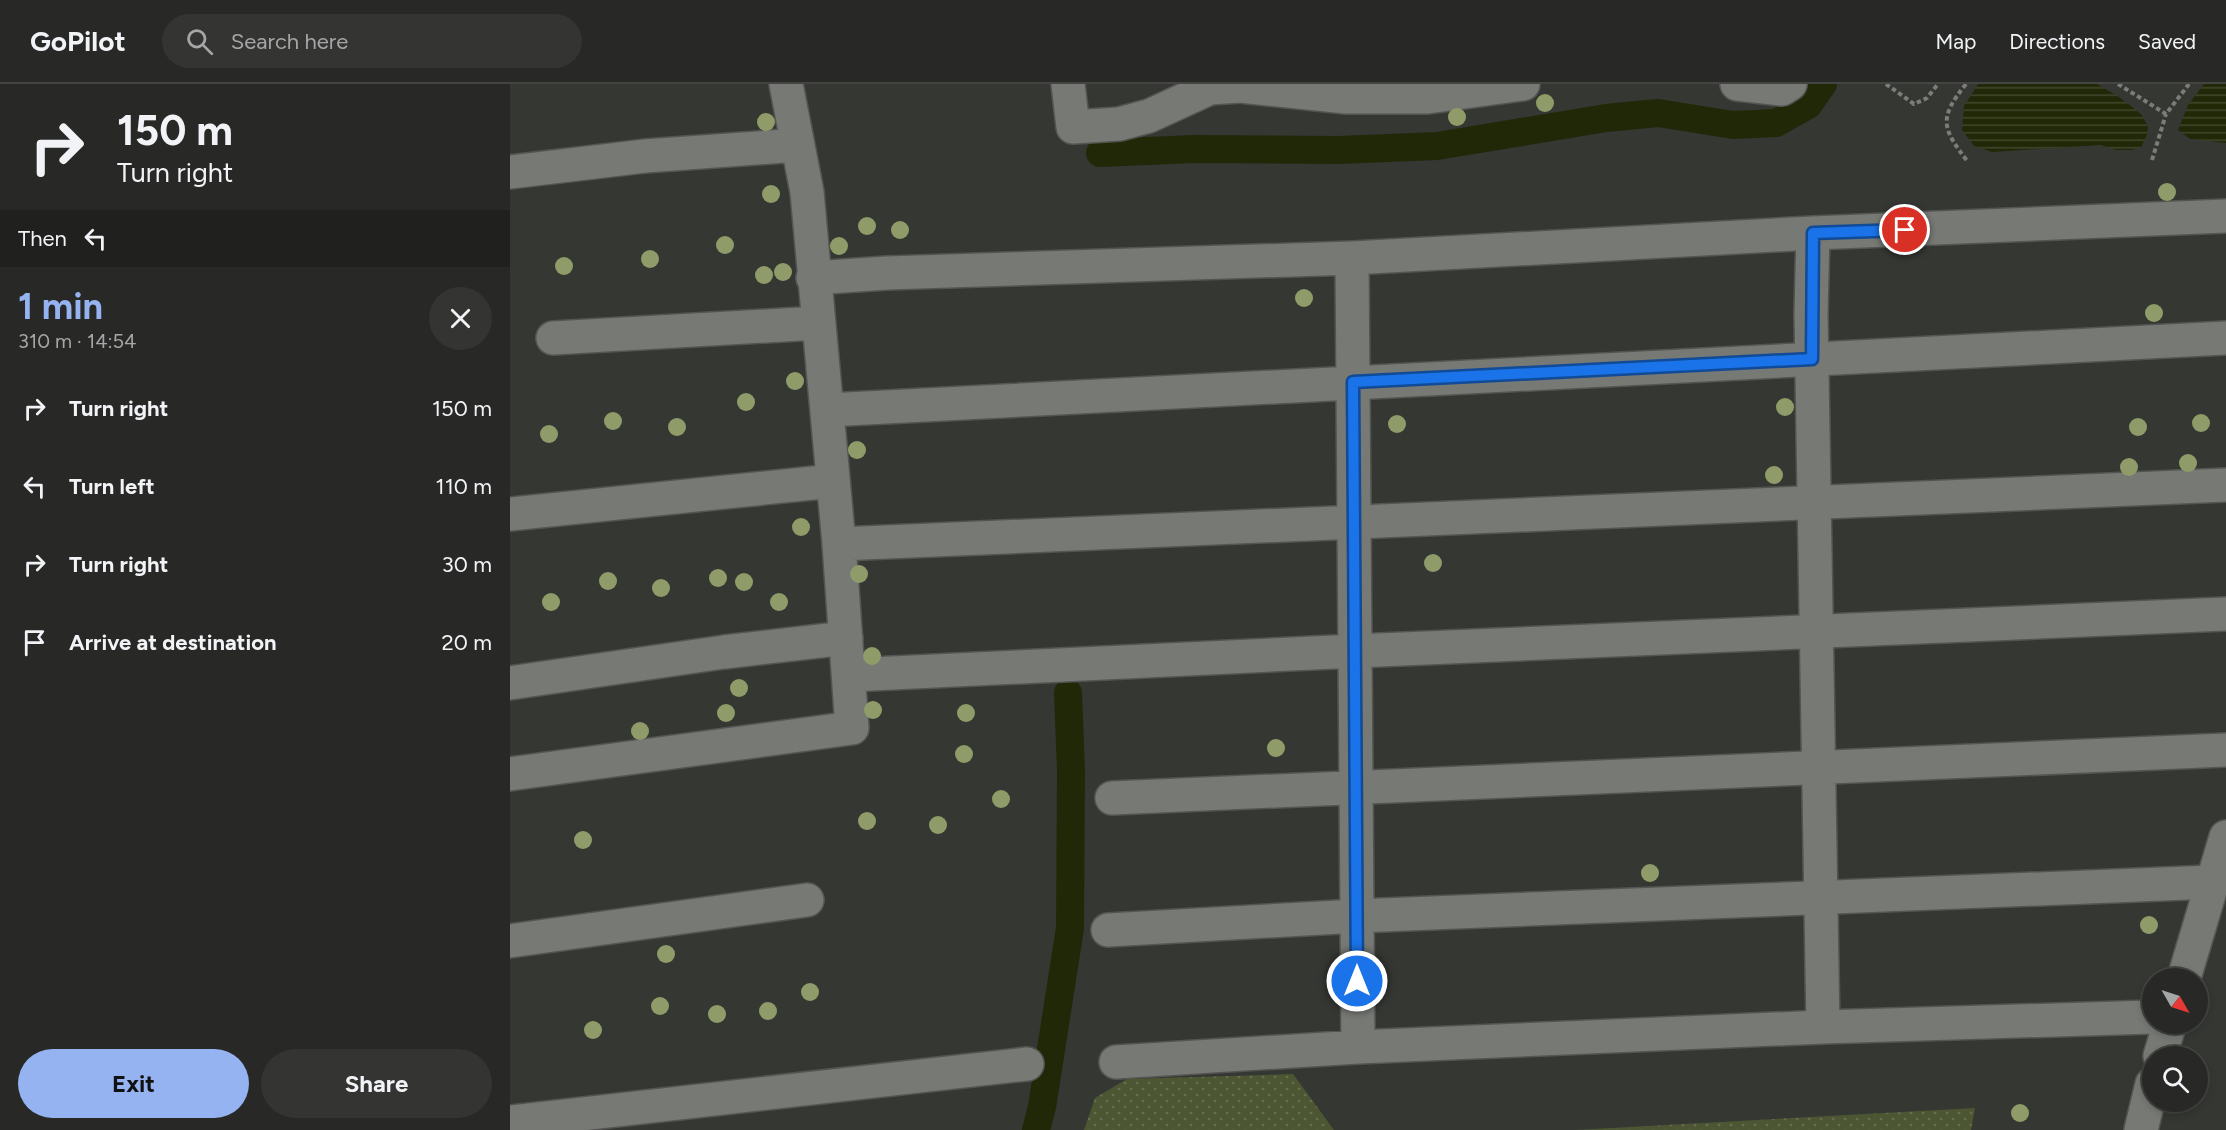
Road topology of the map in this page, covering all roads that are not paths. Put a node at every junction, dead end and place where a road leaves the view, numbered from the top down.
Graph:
1 (786, 84) edge
2 (1068, 84) edge
3 (1523, 84) edge
4 (1737, 84) edge
5 (1790, 84) edge
6 (798, 145) junction
7 (510, 172) edge
8 (2226, 216) edge
9 (1813, 233) junction
10 (1352, 258) junction
11 (813, 278) junction
12 (818, 323) junction
13 (553, 338) dead end
14 (2226, 338) edge
15 (1812, 359) junction
16 (1353, 382) junction
17 (827, 411) junction
18 (833, 481) junction
19 (2226, 485) edge
20 (1815, 502) junction
21 (510, 514) edge
22 (1354, 521) junction
23 (839, 544) junction
24 (2226, 614) edge
25 (1817, 632) junction
26 (846, 638) junction
27 (1355, 651) junction
28 (850, 675) junction
29 (510, 683) edge
30 (2226, 750) edge
31 (1820, 768) junction
32 (510, 774) edge
33 (1356, 788) junction
34 (1112, 798) dead end
35 (2226, 837) edge
36 (1822, 897) junction
37 (807, 900) dead end
38 (2215, 901) edge
39 (1357, 916) junction
40 (1108, 930) dead end
41 (510, 941) edge
42 (2188, 968) edge
43 (2142, 1017) edge
44 (1823, 1027) junction
45 (1358, 1047) junction
46 (1116, 1062) dead end
47 (1027, 1064) dead end
48 (2145, 1112) edge
49 (510, 1122) edge
50 (2141, 1130) edge

1 - 6 street
2 - 3 street
4 - 5 street
6 - 7 street
6 - 11 street
8 - 9 street
9 - 10 street
9 - 15 street
10 - 11 street
10 - 16 street
11 - 12 street
12 - 13 street
12 - 17 street
14 - 15 street
15 - 16 street
15 - 20 street
16 - 17 street
16 - 22 street
17 - 18 street
18 - 21 street
18 - 23 street
19 - 20 street
20 - 22 street
20 - 25 street
22 - 23 street
22 - 27 street
23 - 26 street
24 - 25 street
25 - 27 street
25 - 31 street
26 - 28 street
26 - 29 street
27 - 28 street
27 - 33 street
28 - 32 street
30 - 31 street
31 - 33 street
31 - 36 street
33 - 34 street
33 - 39 street
35 - 38 street
36 - 38 street
36 - 39 street
36 - 44 street
37 - 41 street
38 - 42 street
39 - 40 street
39 - 45 street
43 - 44 street
44 - 45 street
45 - 46 street
47 - 49 street
48 - 50 street

